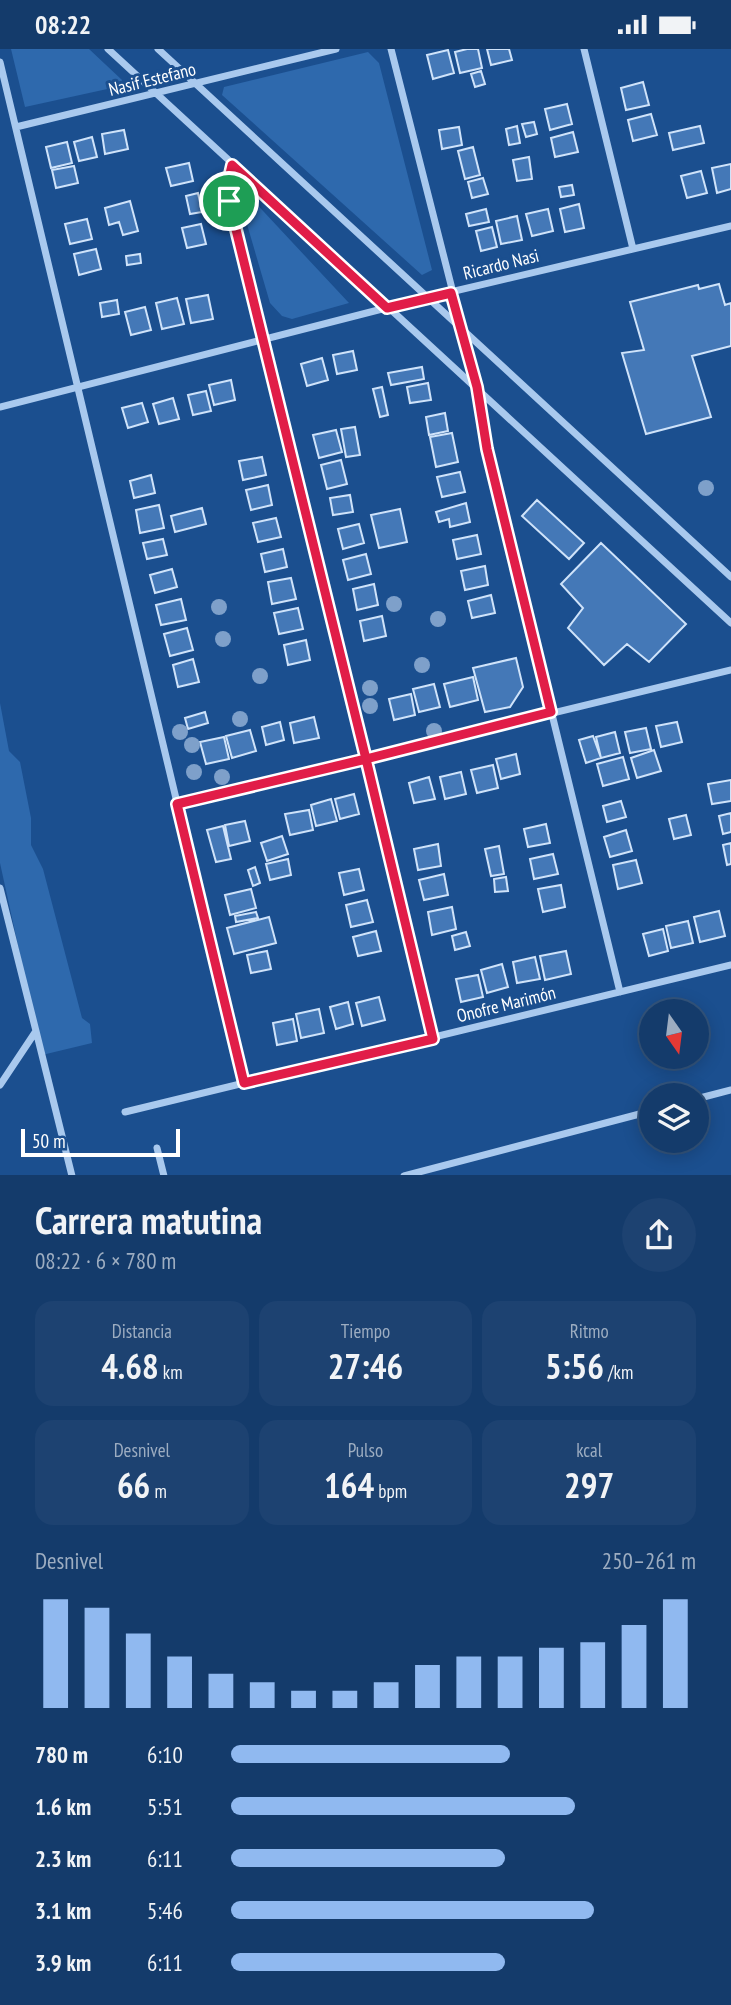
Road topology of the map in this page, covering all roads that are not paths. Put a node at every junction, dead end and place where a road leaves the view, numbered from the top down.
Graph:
1 (108, 49) edge
2 (158, 49) edge
3 (337, 49) edge
4 (391, 49) edge
5 (584, 49) edge
6 (0, 62) edge
7 (197, 84) junction
8 (158, 94) junction
9 (16, 127) junction
10 (232, 165) junction
11 (731, 226) edge
12 (632, 249) junction
13 (451, 293) junction
14 (425, 298) junction
15 (387, 308) junction
16 (461, 331) junction
17 (263, 339) junction
18 (477, 387) junction
19 (76, 388) junction
20 (0, 407) edge
21 (731, 577) edge
22 (731, 623) edge
23 (731, 670) edge
24 (551, 712) junction
25 (366, 759) junction
26 (177, 804) junction
27 (0, 888) edge
28 (731, 965) edge
29 (620, 992) junction
30 (36, 1031) junction
31 (433, 1039) junction
32 (244, 1083) junction
33 (0, 1085) edge
34 (731, 1090) edge
35 (709, 1096) edge
36 (125, 1112) dead end
37 (639, 1114) edge
38 (157, 1148) dead end
39 (72, 1175) edge
40 (164, 1175) edge
41 (404, 1175) edge

1 - 8 street
2 - 7 street
3 - 7 street, Nasif Estefano
4 - 13 street
5 - 12 street
6 - 9 street
7 - 8 street, Nasif Estefano
7 - 14 street
8 - 9 street, Nasif Estefano
8 - 10 street
9 - 19 street
10 - 15 street
10 - 17 street
11 - 12 street, Ricardo Nasi
12 - 13 street, Ricardo Nasi
13 - 14 street, Ricardo Nasi
13 - 16 street
14 - 15 street, Ricardo Nasi
14 - 16 street
15 - 17 street, Ricardo Nasi
15 - 18 street
16 - 18 street
16 - 21 street
17 - 19 street, Ricardo Nasi
17 - 25 street
18 - 22 street
18 - 24 street
19 - 20 street, Ricardo Nasi
19 - 26 street
23 - 24 street
24 - 25 street
24 - 29 street
25 - 26 street
25 - 31 street
26 - 32 street
27 - 30 street
28 - 29 street, Onofre Marimón
29 - 31 street, Onofre Marimón
30 - 33 street
30 - 39 street
31 - 32 street, Onofre Marimón
32 - 36 street, Onofre Marimón
34 - 35 street
37 - 41 street
38 - 40 street

